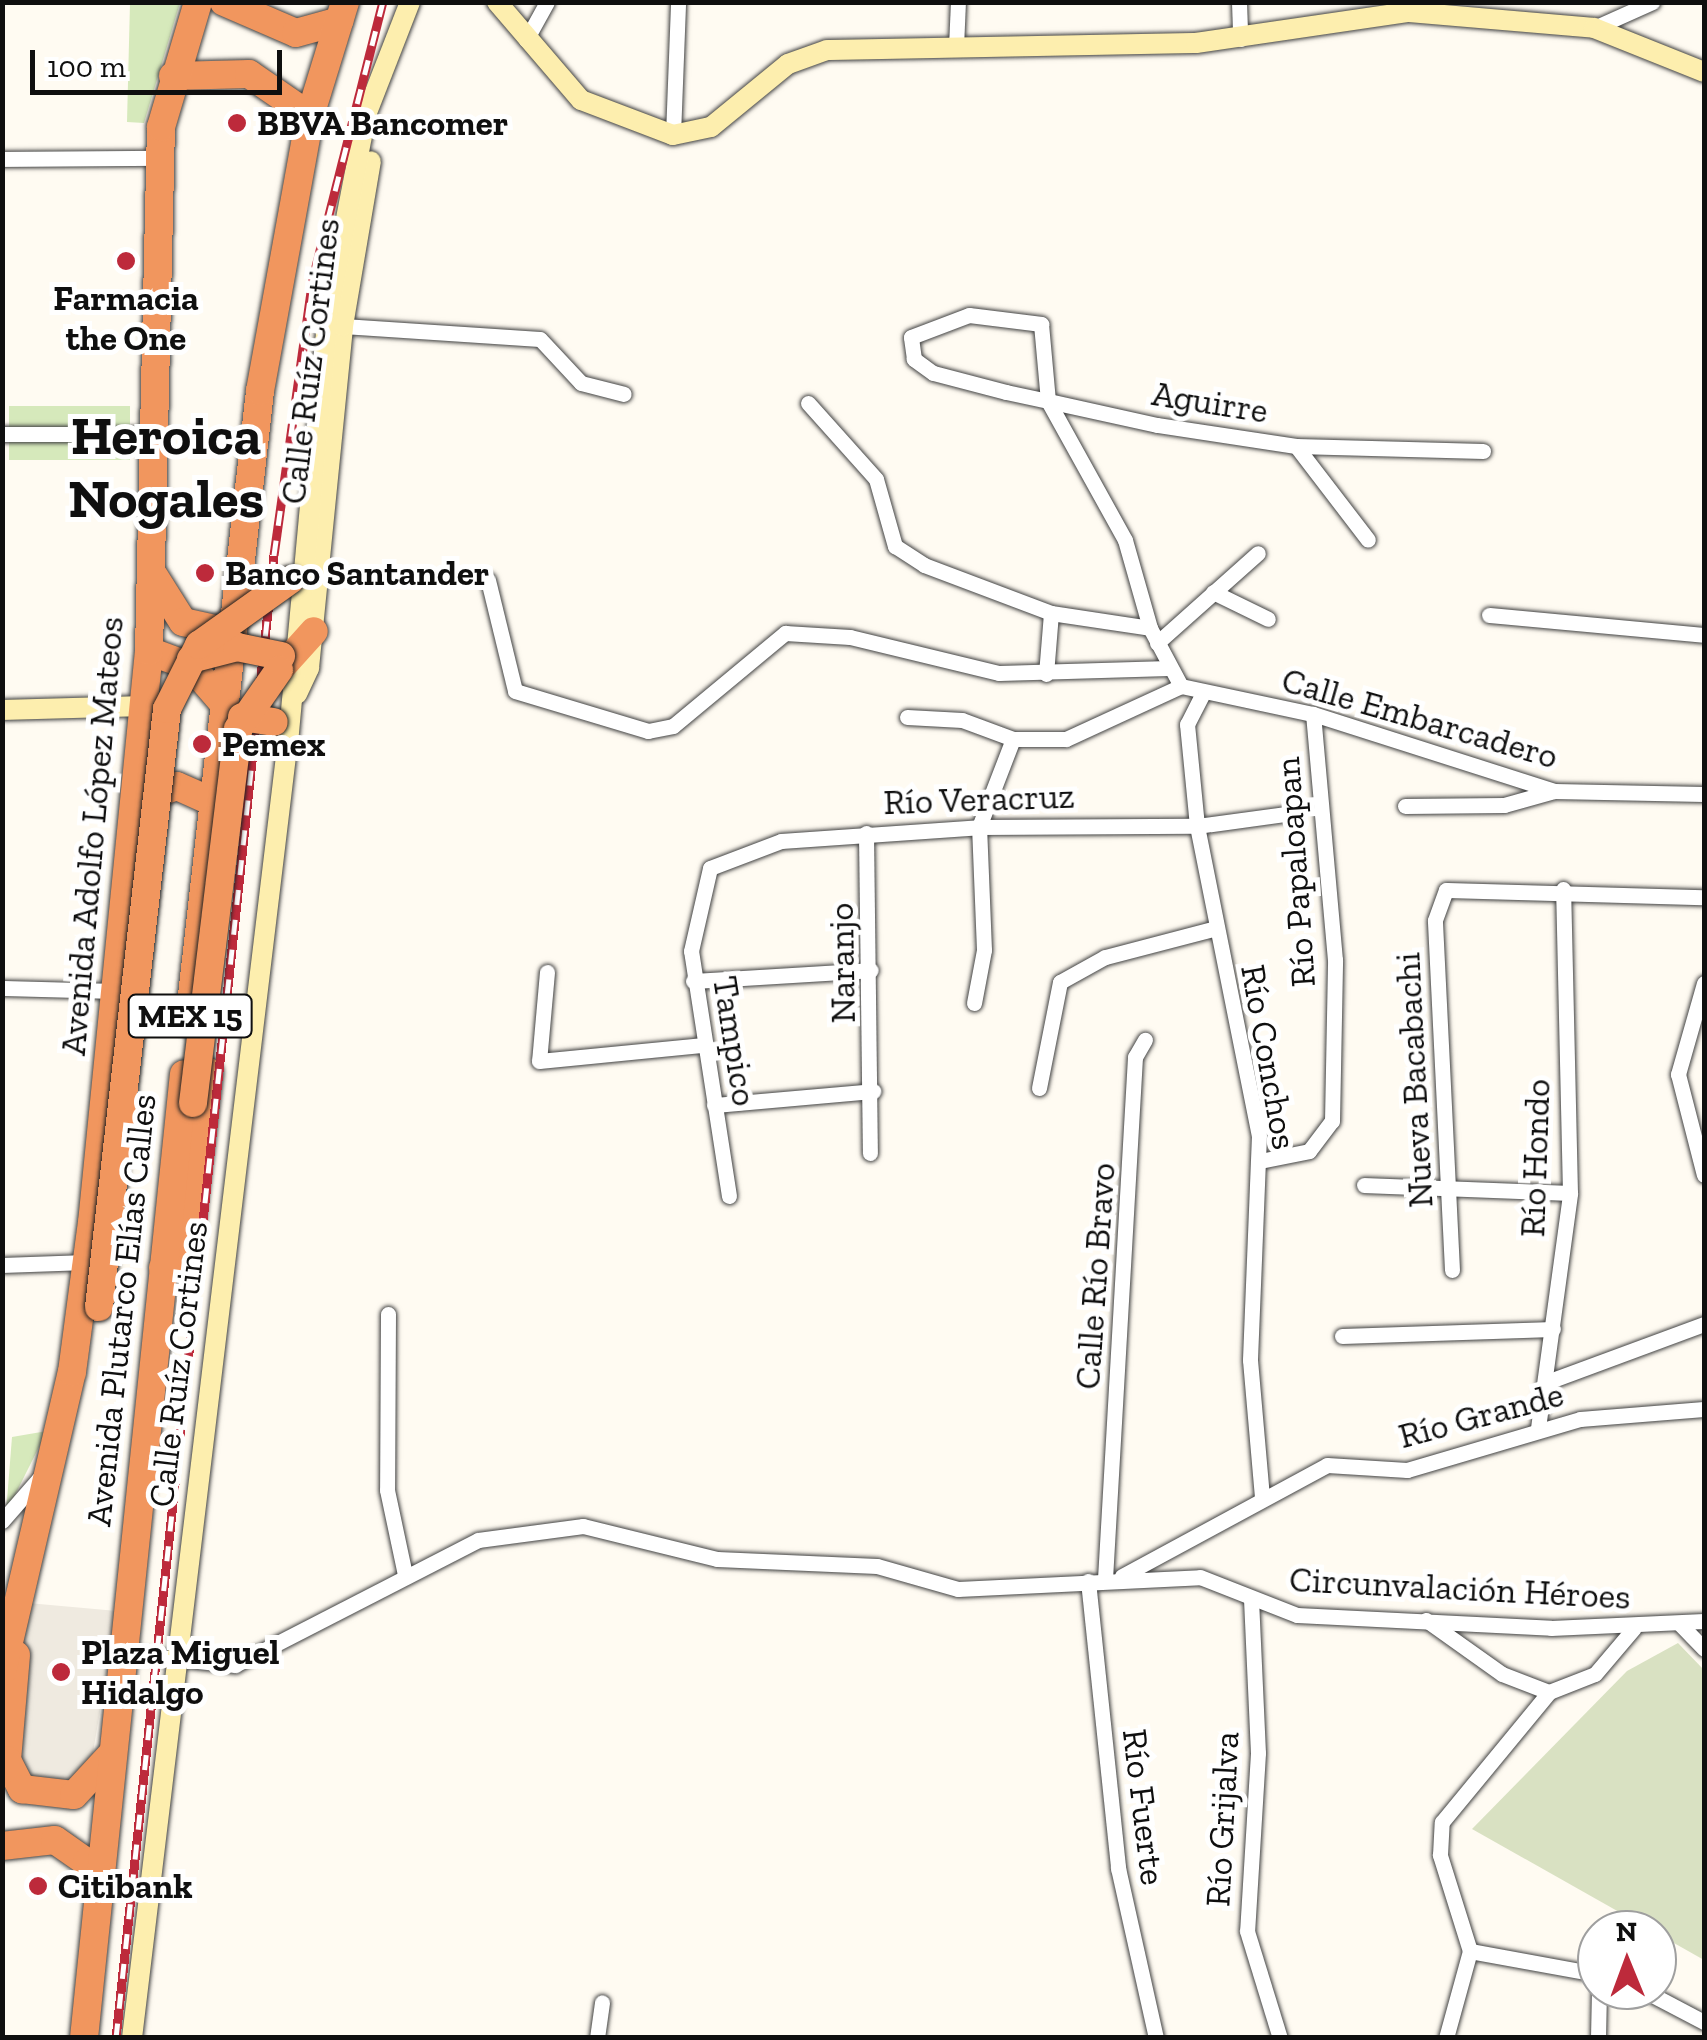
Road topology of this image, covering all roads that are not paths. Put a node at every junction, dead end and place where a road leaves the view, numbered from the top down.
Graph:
1 (198, 2) edge
2 (224, 2) edge
3 (410, 2) edge
4 (497, 2) edge
5 (547, 2) edge
6 (678, 2) edge
7 (958, 2) edge
8 (1239, 2) edge
9 (1652, 2) edge
10 (347, 9) edge
11 (1594, 28) junction
12 (1240, 39) junction
13 (526, 40) junction
14 (956, 47) junction
15 (1704, 72) edge
16 (172, 76) junction
17 (382, 86) junction
18 (310, 116) junction
19 (673, 135) junction
20 (158, 158) junction
21 (2, 159) edge
22 (343, 326) junction
23 (624, 394) dead end
24 (1048, 402) junction
25 (808, 403) dead end
26 (2, 434) edge
27 (149, 434) junction
28 (1296, 446) junction
29 (1483, 451) dead end
30 (1368, 540) dead end
31 (1258, 553) dead end
32 (153, 575) junction
33 (296, 576) junction
34 (488, 580) dead end
35 (1213, 592) junction
36 (1051, 613) junction
37 (1489, 615) dead end
38 (1268, 619) dead end
39 (314, 632) joint
40 (233, 633) junction
41 (1704, 635) edge
42 (1154, 636) junction
43 (149, 650) junction
44 (186, 660) junction
45 (1169, 668) junction
46 (290, 674) junction
47 (1046, 674) junction
48 (1181, 686) junction
49 (1202, 695) junction
50 (144, 706) junction
51 (2, 710) edge
52 (233, 710) junction
53 (1313, 714) junction
54 (907, 717) dead end
55 (282, 727) junction
56 (1013, 739) junction
57 (1554, 791) junction
58 (1704, 794) edge
59 (135, 802) junction
60 (213, 802) junction
61 (1405, 806) dead end
62 (1286, 814) dead end
63 (1196, 826) junction
64 (978, 827) junction
65 (866, 833) junction
66 (1563, 889) junction
67 (697, 896) joint
68 (1704, 897) edge
69 (1216, 928) junction
70 (871, 970) junction
71 (548, 972) dead end
72 (693, 980) junction
73 (1704, 982) edge
74 (2, 988) edge
75 (117, 991) junction
76 (974, 1004) dead end
77 (1145, 1040) dead end
78 (702, 1046) junction
79 (1039, 1088) dead end
80 (874, 1091) junction
81 (714, 1105) junction
82 (870, 1153) dead end
83 (1260, 1161) junction
84 (1704, 1176) edge
85 (1364, 1184) dead end
86 (1455, 1188) junction
87 (1570, 1193) junction
88 (729, 1196) dead end
89 (86, 1262) junction
90 (2, 1265) edge
91 (163, 1268) junction
92 (1452, 1270) dead end
93 (388, 1314) dead end
94 (1704, 1324) edge
95 (1552, 1329) junction
96 (1342, 1336) dead end
97 (72, 1372) junction
98 (1547, 1382) junction
99 (1704, 1409) edge
100 (1538, 1428) junction
101 (46, 1471) junction
102 (1262, 1496) junction
103 (2, 1520) edge
104 (26, 1560) junction
105 (405, 1575) junction
106 (1122, 1576) junction
107 (1096, 1580) junction
108 (1252, 1599) junction
109 (1426, 1620) junction
110 (1704, 1621) edge
111 (1679, 1624) junction
112 (1634, 1628) junction
113 (1704, 1649) edge
114 (123, 1654) junction
115 (174, 1663) junction
116 (2, 1672) edge
117 (1549, 1692) junction
118 (114, 1750) junction
119 (2, 1846) edge
120 (98, 1888) junction
121 (1470, 1950) junction
122 (1577, 1970) edge
123 (602, 2002) dead end
124 (1677, 2008) edge
125 (1599, 2010) edge
126 (1704, 2022) edge
127 (84, 2038) edge
128 (132, 2038) edge
129 (598, 2038) edge
130 (1156, 2038) edge
131 (1280, 2038) edge
132 (1446, 2038) edge
133 (1598, 2038) edge

1 - 16 highway, Avenida Adolfo López Mateos / MEX 15
2 - 10 highway
3 - 17 street, Calle Ruíz Cortines
4 - 13 street
5 - 13 street
6 - 19 street
7 - 14 street
8 - 12 street
9 - 11 street
10 - 18 highway, Avenida Plutarco Elías Calles / MEX 15
10 - 91 highway
11 - 12 street
11 - 15 street
12 - 14 street
13 - 19 street
14 - 19 street
16 - 18 highway
16 - 20 highway, Avenida Adolfo López Mateos / MEX 15
17 - 22 street, Calle Ruíz Cortines
17 - 33 street, Calle Ruíz Cortines
18 - 40 highway, Avenida Plutarco Elías Calles / MEX 15
20 - 21 street
20 - 27 highway, Avenida Adolfo López Mateos / MEX 15
22 - 23 street
22 - 39 street, Calle Ruíz Cortines
24 - 24 street, Aguirre
24 - 28 street, Aguirre
24 - 42 street
25 - 36 street
26 - 27 street
27 - 32 highway, Avenida Adolfo López Mateos / MEX 15
28 - 29 street, Aguirre
28 - 30 street
31 - 35 street
32 - 40 highway
32 - 43 highway, Avenida Adolfo López Mateos / MEX 15
33 - 44 highway, bridge
33 - 46 street, Calle Ruíz Cortines
34 - 47 street
35 - 38 street
35 - 42 street
36 - 42 street
36 - 47 street
37 - 41 street
39 - 46 highway
40 - 52 highway, Avenida Plutarco Elías Calles / MEX 15
42 - 45 street
43 - 50 highway, Avenida Adolfo López Mateos / MEX 15
43 - 52 highway
44 - 46 highway, bridge
44 - 97 highway, bridge
45 - 47 street
45 - 48 street
46 - 52 highway, bridge
46 - 55 street, Calle Ruíz Cortines
48 - 49 street, Calle Embarcadero
48 - 56 street
49 - 53 street, Calle Embarcadero
49 - 63 street, Río Conchos
50 - 51 street
50 - 59 highway, Avenida Adolfo López Mateos / MEX 15
52 - 55 highway, bridge
52 - 60 highway, Avenida Plutarco Elías Calles / MEX 15
52 - 91 highway, bridge
53 - 57 street, Calle Embarcadero
53 - 83 street, Río Papaloapan
54 - 56 street
55 - 115 street, Calle Ruíz Cortines
56 - 64 street
57 - 58 street, Calle Embarcadero
57 - 61 street
59 - 60 highway
59 - 75 highway, Avenida Adolfo López Mateos / MEX 15
60 - 91 highway, Avenida Plutarco Elías Calles / MEX 15
62 - 63 street, Río Veracruz
63 - 64 street, Río Veracruz
63 - 69 street, Río Conchos
64 - 65 street, Río Veracruz
64 - 76 street
65 - 67 street, Río Veracruz
65 - 70 street, Naranjo
66 - 68 street
66 - 86 street, Nueva Bacabachi
66 - 87 street, Río Hondo
67 - 72 street, Tampico
69 - 79 street
69 - 83 street, Río Conchos
70 - 72 street
70 - 80 street, Naranjo
71 - 78 street
72 - 78 street, Tampico
73 - 84 street
74 - 75 street
75 - 89 highway, Avenida Adolfo López Mateos / MEX 15
77 - 107 street, Calle Río Bravo
78 - 81 street, Tampico
80 - 81 street
80 - 82 street, Naranjo
81 - 88 street, Tampico
83 - 102 street, Río Conchos
85 - 86 street
86 - 87 street
86 - 92 street, Nueva Bacabachi
87 - 95 street, Río Hondo
89 - 90 street
89 - 97 highway, Avenida Adolfo López Mateos / MEX 15
91 - 114 highway, Avenida Plutarco Elías Calles / MEX 15
93 - 105 street
94 - 98 street
95 - 96 street
95 - 98 street, Río Hondo
97 - 101 highway, Avenida Adolfo López Mateos / MEX 15
98 - 100 street, Río Hondo
99 - 100 street, Río Grande
100 - 102 street, Río Grande
101 - 103 street
101 - 104 highway, Avenida Adolfo López Mateos / MEX 15
102 - 106 street, Río Grande
104 - 116 highway, Avenida Adolfo López Mateos / MEX 15
104 - 118 highway
105 - 107 street, Circunvalación Héroes
105 - 115 street, Circunvalación Héroes
106 - 107 street, Circunvalación Héroes
106 - 108 street, Circunvalación Héroes
107 - 130 street, Río Fuerte
108 - 109 street, Circunvalación Héroes
108 - 131 street, Río Grijalva
109 - 112 street, Circunvalación Héroes
109 - 117 street
110 - 111 street, Circunvalación Héroes
111 - 112 street, Circunvalación Héroes
111 - 113 street
112 - 117 street
114 - 115 street, Circunvalación Héroes
114 - 118 highway, Avenida Plutarco Elías Calles / MEX 15
115 - 128 street, Calle Ruíz Cortines
117 - 121 street
118 - 120 highway, Avenida Plutarco Elías Calles / MEX 15
119 - 120 highway
120 - 127 highway, Avenida Plutarco Elías Calles / MEX 15
121 - 122 street
121 - 132 street
123 - 129 street
124 - 126 street
125 - 133 street

